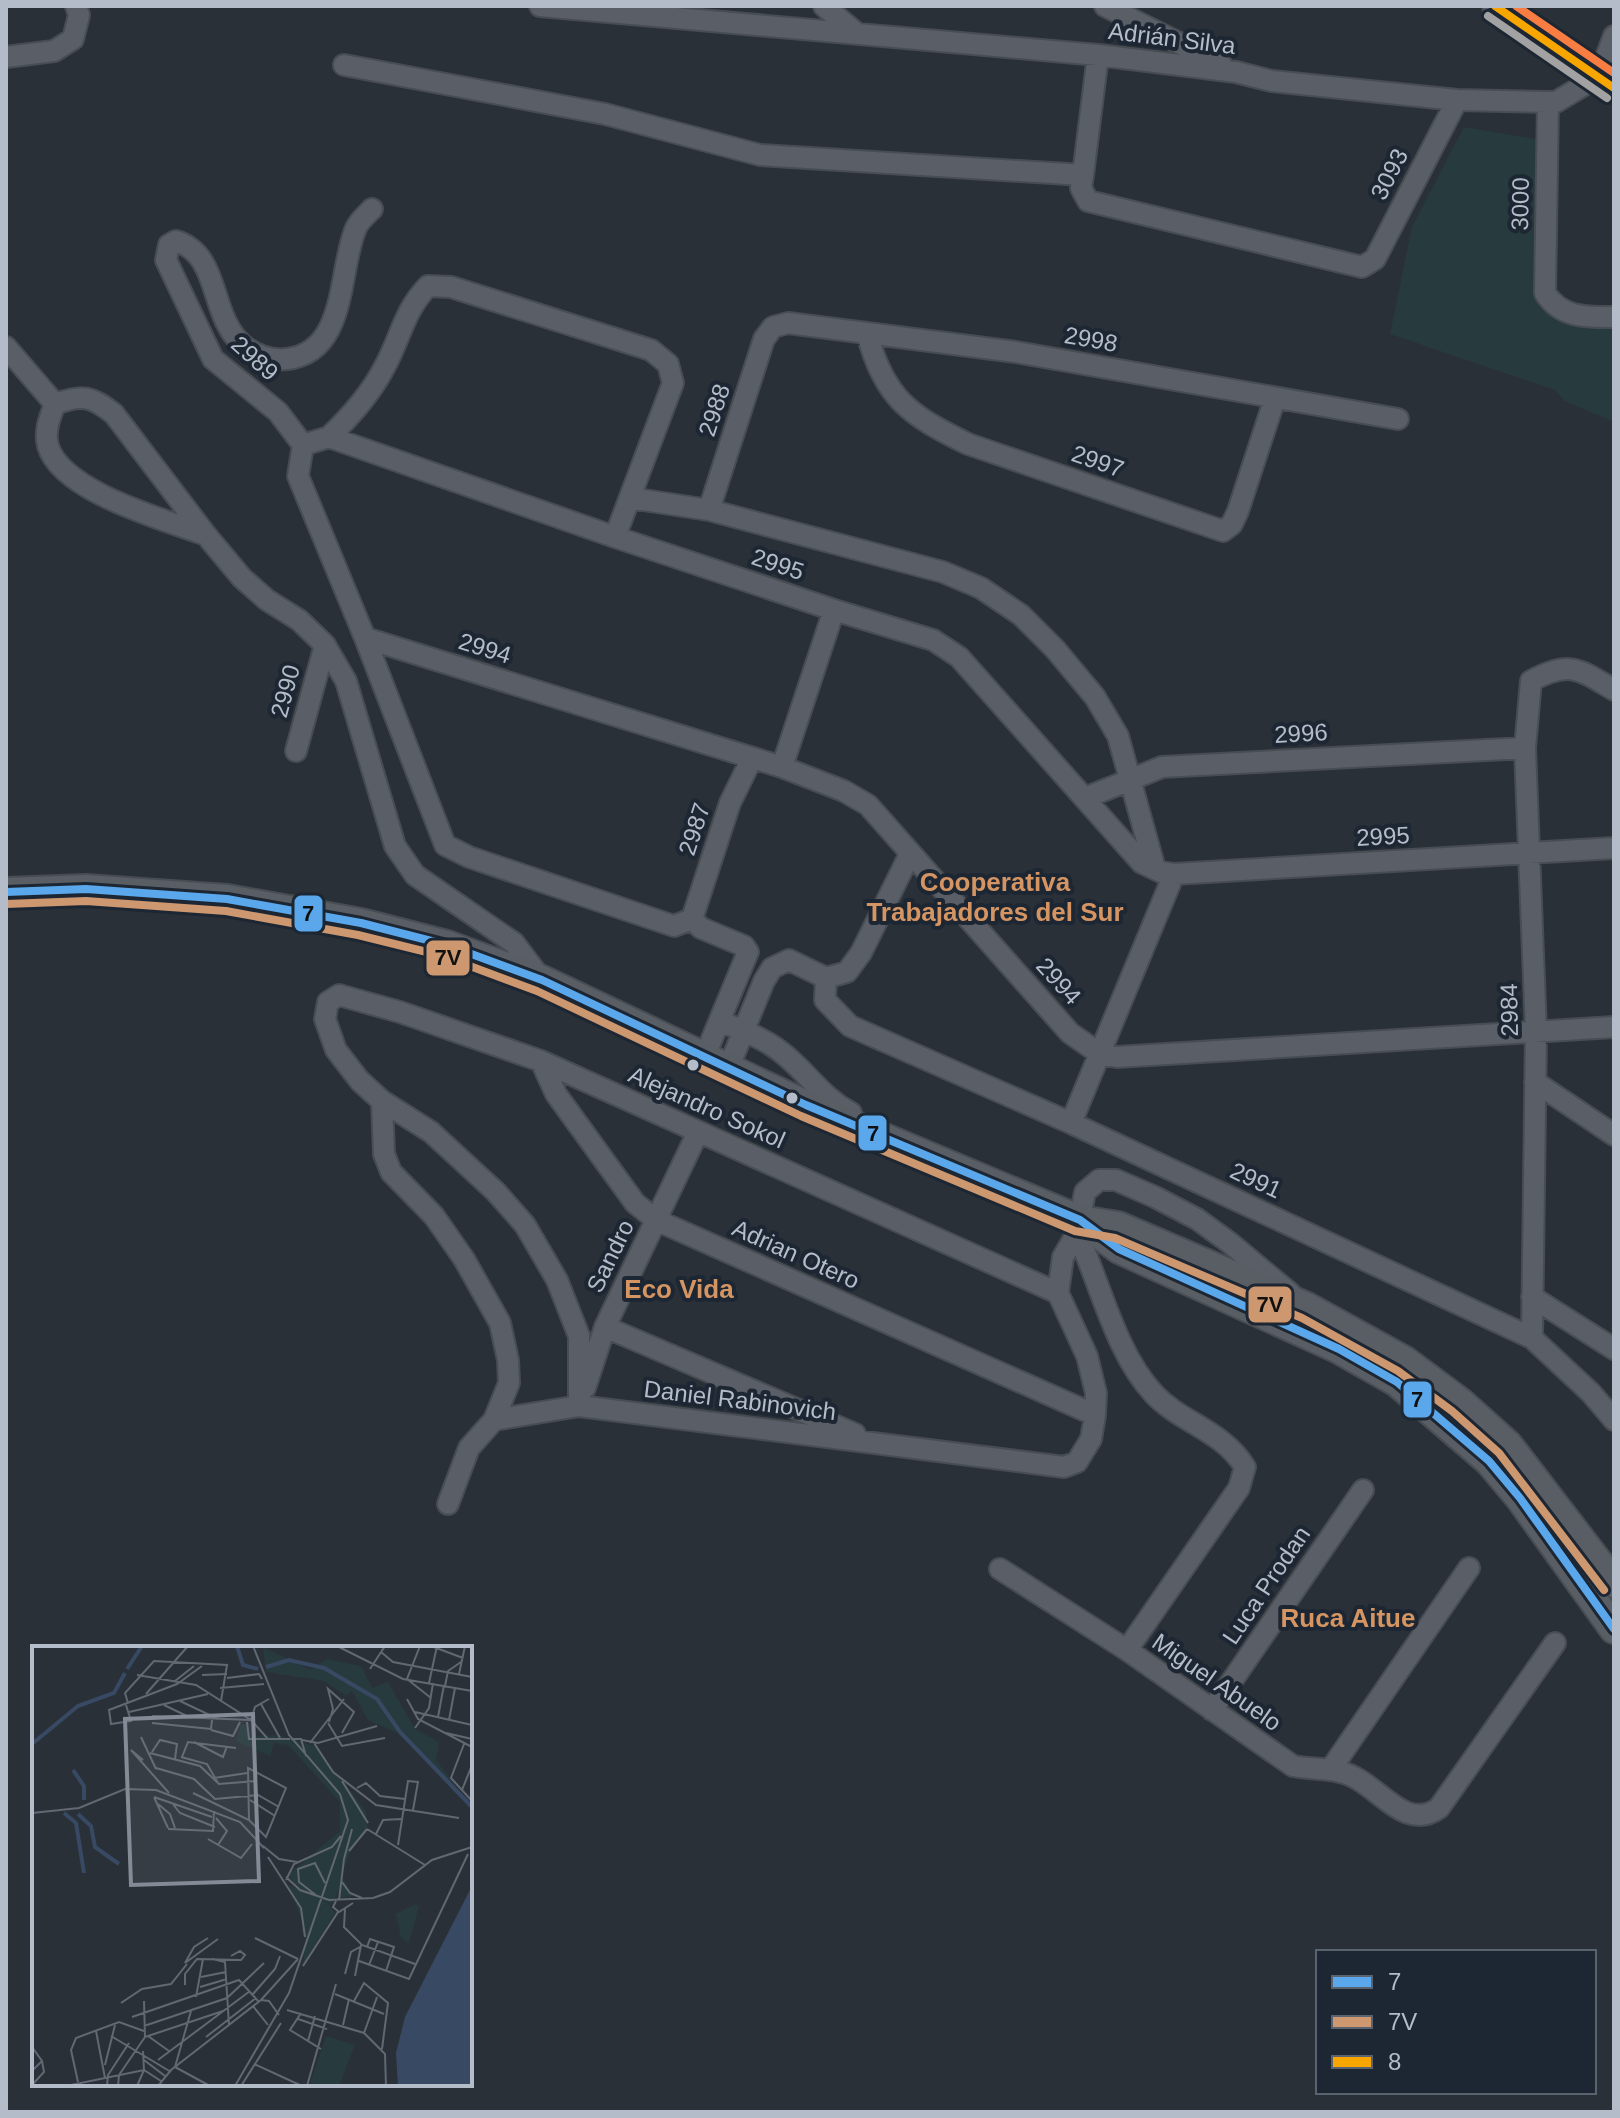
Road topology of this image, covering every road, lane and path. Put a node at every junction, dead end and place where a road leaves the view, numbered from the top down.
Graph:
1 (540, 6) edge
2 (824, 6) edge
3 (1105, 6) edge
4 (1495, 6) edge
5 (78, 11) edge
6 (855, 32) junction
7 (1614, 36) edge
8 (1098, 55) junction
9 (6, 57) edge
10 (344, 65) dead end
11 (1236, 72) junction
12 (1606, 82) edge
13 (1457, 100) junction
14 (1548, 102) junction
15 (1083, 175) junction
16 (372, 209) dead end
17 (1614, 317) edge
18 (773, 327) joint
19 (867, 333) junction
20 (6, 347) edge
21 (250, 350) junction
22 (237, 379) junction
23 (1275, 398) junction
24 (55, 404) junction
25 (1398, 419) dead end
26 (329, 437) junction
27 (303, 445) junction
28 (630, 498) junction
29 (709, 510) junction
30 (206, 535) junction
31 (615, 537) junction
32 (834, 610) junction
33 (365, 638) junction
34 (321, 641) junction
35 (1614, 690) edge
36 (1525, 748) junction
37 (296, 751) dead end
38 (752, 758) junction
39 (782, 767) junction
40 (1132, 780) junction
41 (1085, 798) junction
42 (1614, 848) edge
43 (1531, 853) junction
44 (910, 854) junction
45 (1164, 871) junction
46 (6, 892) edge
47 (692, 919) junction
48 (826, 978) junction
49 (542, 980) junction
50 (720, 1021) junction
51 (1614, 1027) edge
52 (744, 1031) junction
53 (1536, 1031) junction
54 (1100, 1054) junction
55 (541, 1061) junction
56 (716, 1064) junction
57 (1535, 1082) junction
58 (382, 1101) junction
59 (1071, 1123) junction
60 (698, 1132) junction
61 (1614, 1135) edge
62 (887, 1139) junction
63 (656, 1220) junction
64 (1079, 1226) junction
65 (1058, 1293) junction
66 (1532, 1297) junction
67 (1307, 1307) junction
68 (605, 1327) junction
69 (1532, 1338) junction
70 (1614, 1349) edge
71 (579, 1406) junction
72 (1095, 1415) junction
73 (494, 1420) junction
74 (1614, 1420) edge
75 (877, 1444) junction
76 (1363, 1490) dead end
77 (448, 1504) dead end
78 (1469, 1568) dead end
79 (1000, 1569) dead end
80 (1614, 1583) edge
81 (1614, 1629) edge
82 (1555, 1643) dead end
83 (1127, 1650) junction
84 (1212, 1710) junction
85 (1331, 1769) junction

1 - 6 street, Adrián Silva
2 - 6 street
3 - 11 street
4 - 12 street
5 - 9 street
6 - 8 street, Adrián Silva
7 - 12 street
8 - 11 street, Adrián Silva
8 - 15 street
10 - 15 street
11 - 13 street, Adrián Silva
12 - 14 street, Adrián Silva
13 - 14 street, Adrián Silva
13 - 15 street, 3093
14 - 17 street, 3000
16 - 21 street, 2989
18 - 19 street, 2998
18 - 29 street, 2988
19 - 23 street, 2998
19 - 23 street, 2997
20 - 24 street
21 - 22 street
21 - 22 street, 2989
22 - 27 street, 2989
23 - 25 street, 2998
24 - 30 street
24 - 30 street
26 - 27 street
26 - 28 street
26 - 31 street, 2995
27 - 33 street
28 - 29 street, 2995
28 - 31 street
29 - 40 street, 2995
30 - 34 street
31 - 32 street, 2995
32 - 39 street
32 - 41 street, 2995
33 - 38 street, 2994
33 - 47 street
34 - 37 street, 2990
34 - 49 street
35 - 36 street, 2984
36 - 40 street, 2996
36 - 43 street, 2984
38 - 39 street, 2994
38 - 47 street, 2987
39 - 44 street, 2994
40 - 41 street, 2996
40 - 45 street, 2995
41 - 45 street, 2995
42 - 43 street, 2995
43 - 45 street, 2995
43 - 53 street, 2984
44 - 48 street
44 - 54 street, 2994
45 - 54 street
46 - 49 main road
47 - 50 street
48 - 52 street
48 - 59 street, 2991
49 - 56 main road
50 - 52 street
50 - 56 street
51 - 53 street
52 - 56 street
52 - 62 street
53 - 54 street
53 - 57 street, 2984
54 - 59 street
55 - 58 street, Alejandro Sokol
55 - 60 street, Alejandro Sokol
55 - 63 street, Adrian Otero
56 - 62 main road
57 - 61 street
57 - 66 street, 2984
58 - 71 street
58 - 73 street
59 - 69 street, 2991
60 - 63 street, Sandro
60 - 65 street, Alejandro Sokol
62 - 64 main road
63 - 68 street, Sandro
63 - 72 street, Adrian Otero
64 - 65 street
64 - 67 main road
64 - 67 street
64 - 81 main road
64 - 83 street
65 - 72 street
66 - 69 street, 2984
66 - 70 street
67 - 80 main road
68 - 71 street, Sandro
68 - 75 street
69 - 74 street, 2991
71 - 73 street, Daniel Rabinovich
71 - 75 street, Daniel Rabinovich
72 - 75 street, Daniel Rabinovich
73 - 77 street
76 - 84 street, Luca Prodan
78 - 85 street
79 - 83 street, Miguel Abuelo
82 - 85 street, Miguel Abuelo
83 - 84 street, Miguel Abuelo
84 - 85 street, Miguel Abuelo

